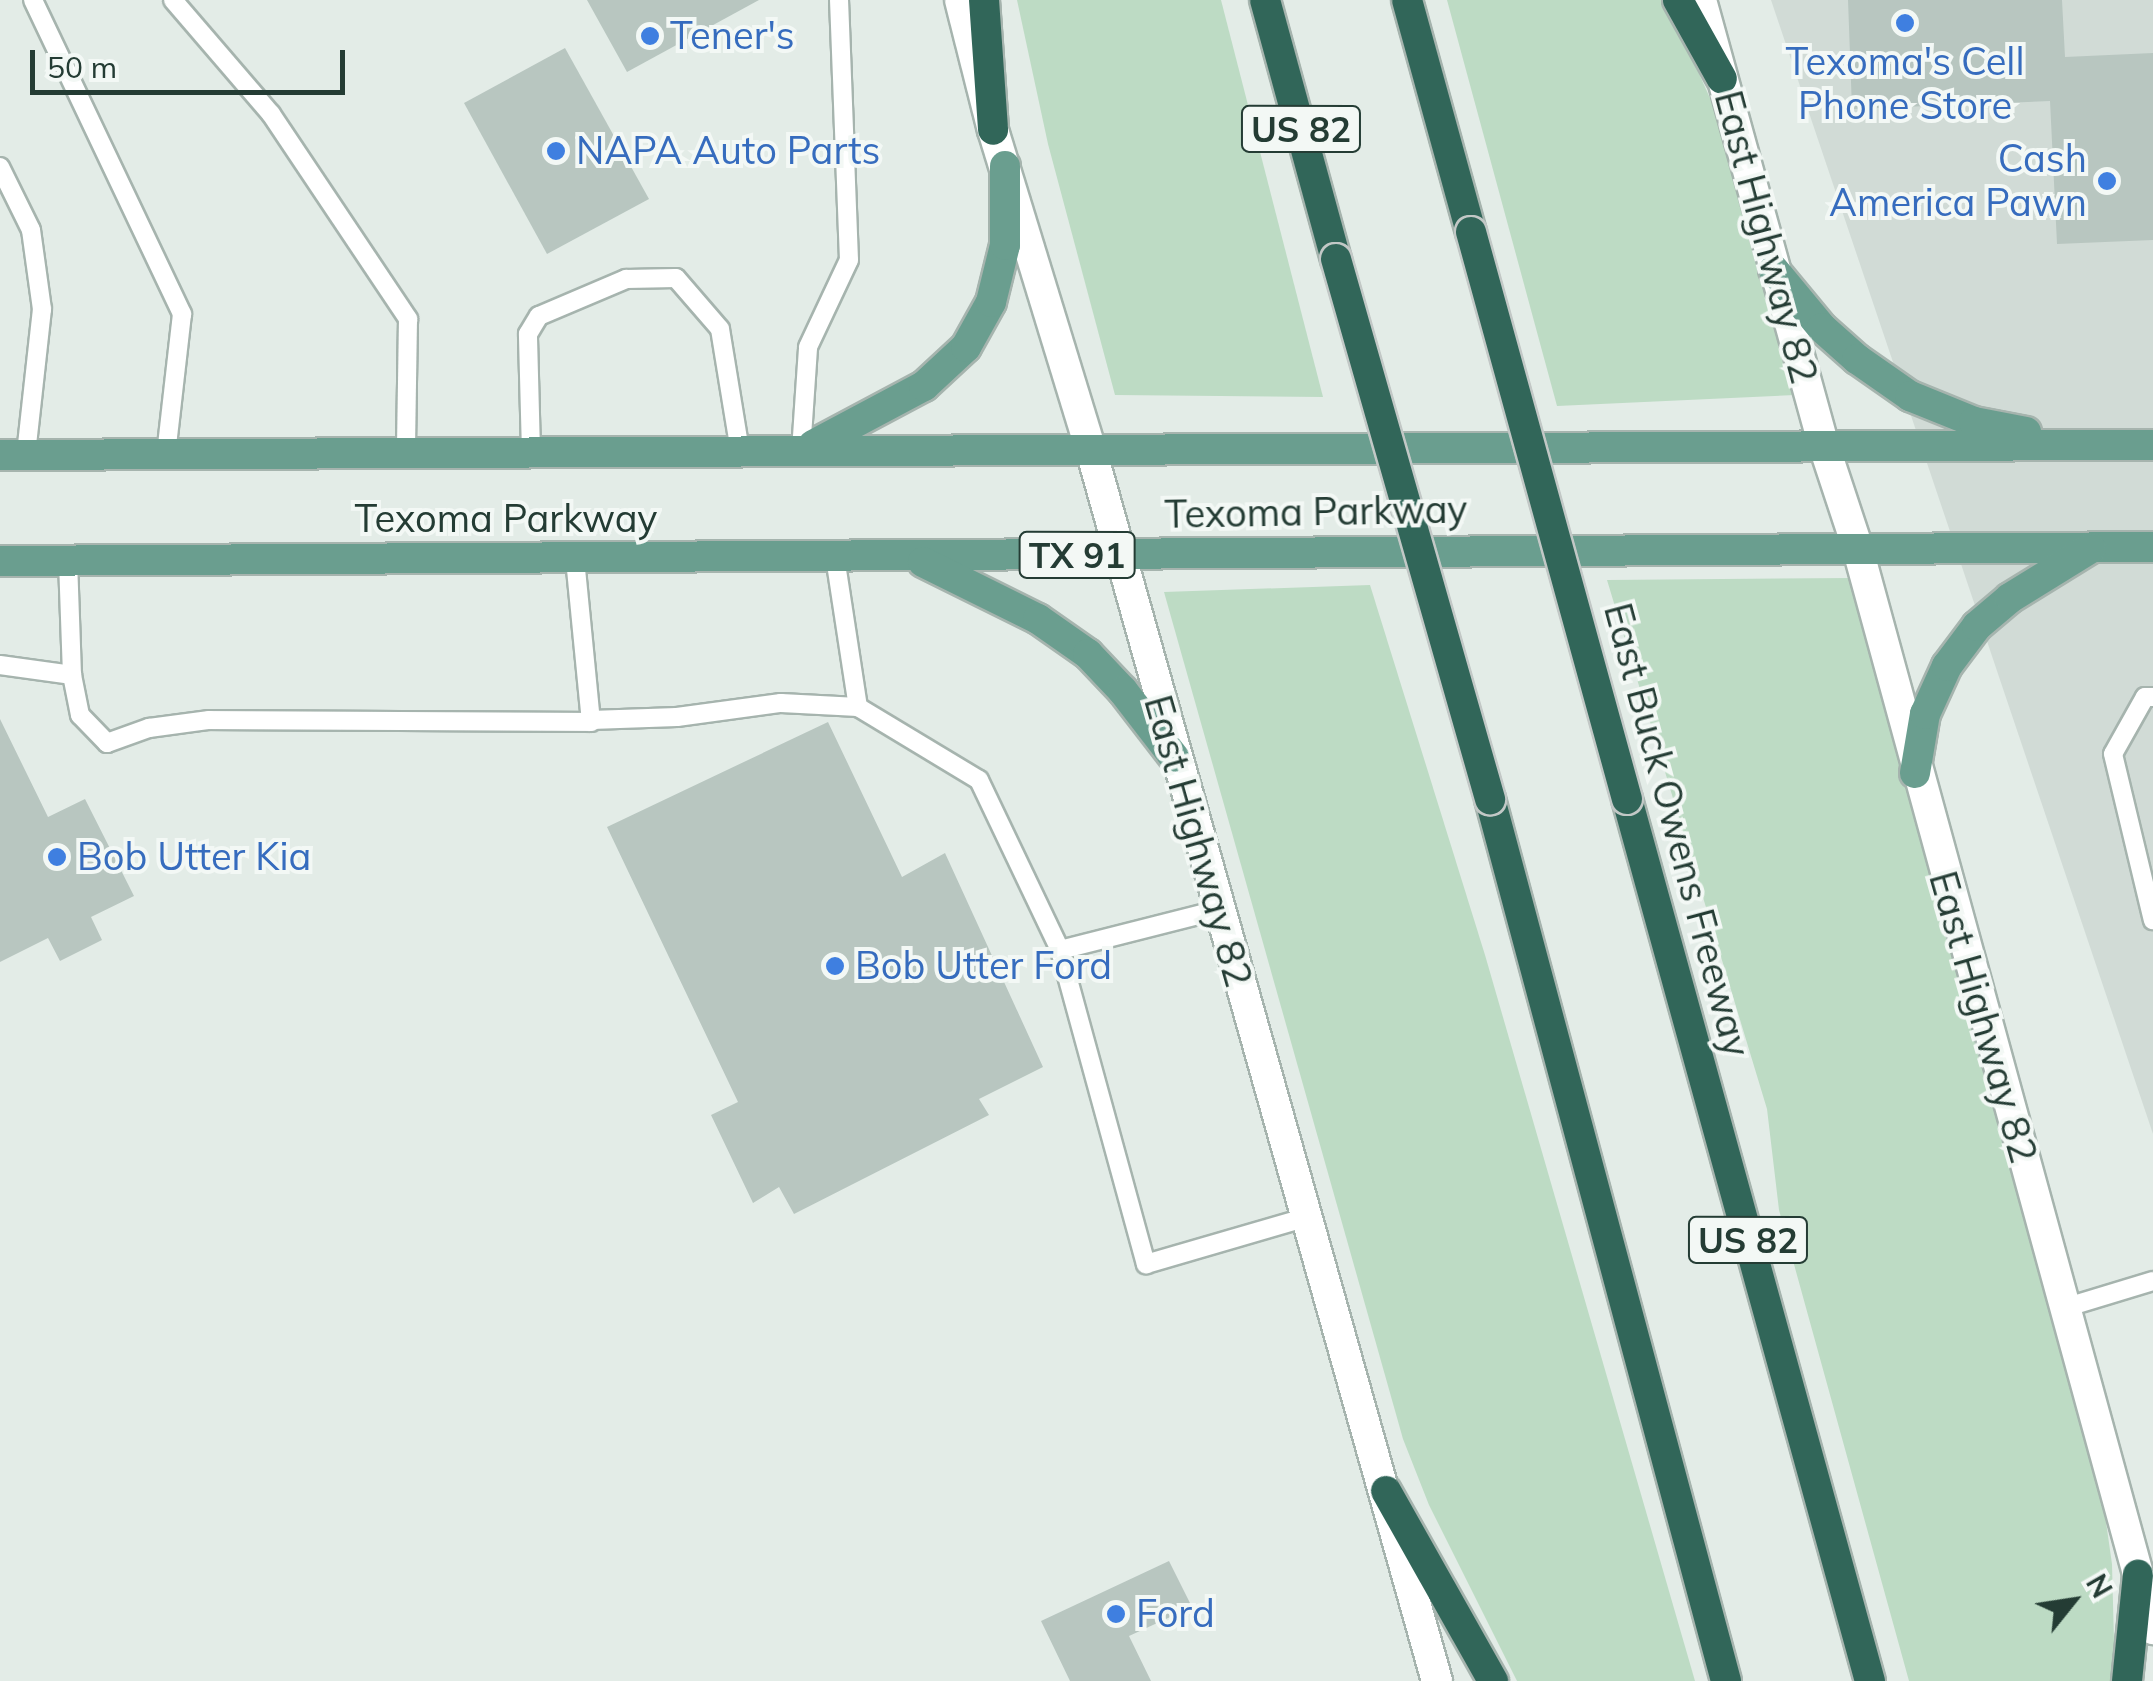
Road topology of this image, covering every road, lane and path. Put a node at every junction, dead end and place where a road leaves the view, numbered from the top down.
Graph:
1 (33, 0) edge
2 (174, 0) edge
3 (839, 0) edge
4 (960, 0) edge
5 (984, 0) edge
6 (1266, 0) edge
7 (1408, 0) edge
8 (1678, 0) edge
9 (1701, 0) edge
10 (1722, 79) junction
11 (993, 130) junction
12 (1005, 166) junction
13 (0, 167) edge
14 (1774, 270) junction
15 (2098, 445) junction
16 (2153, 445) edge
17 (1824, 446) junction
18 (1091, 450) junction
19 (740, 451) junction
20 (802, 451) junction
21 (530, 452) junction
22 (166, 454) junction
23 (406, 454) junction
24 (13, 455) edge
25 (1857, 546) junction
26 (2091, 548) junction
27 (2153, 548) edge
28 (1118, 554) junction
29 (835, 557) junction
30 (911, 557) junction
31 (575, 558) junction
32 (68, 560) junction
33 (0, 561) edge
34 (0, 666) edge
35 (72, 674) junction
36 (2153, 697) edge
37 (858, 707) junction
38 (591, 720) junction
39 (1174, 757) junction
40 (1916, 773) junction
41 (2153, 828) edge
42 (2131, 829) junction
43 (1218, 910) junction
44 (2153, 920) edge
45 (1060, 950) junction
46 (1304, 1218) junction
47 (2153, 1281) edge
48 (2064, 1308) junction
49 (1386, 1491) junction
50 (2138, 1575) junction
51 (2153, 1629) edge
52 (1437, 1681) edge
53 (1492, 1681) edge
54 (1726, 1681) edge
55 (1870, 1681) edge
56 (2128, 1681) edge

1 - 22 lane
2 - 23 lane
3 - 20 lane
4 - 11 main road, East Highway 82
5 - 11 highway
6 - 54 highway, US 82, bridge
7 - 55 highway, East Buck Owens Freeway / US 82, bridge
8 - 10 highway
9 - 10 main road, East Highway 82
10 - 14 main road, East Highway 82
11 - 12 main road, East Highway 82
12 - 18 main road, East Highway 82
12 - 20 main road
13 - 24 lane
14 - 15 main road
14 - 17 main road, East Highway 82
15 - 16 main road, Texoma Parkway
15 - 17 main road, Texoma Parkway
17 - 18 main road, Texoma Parkway
17 - 25 main road, East Highway 82
18 - 20 main road, Texoma Parkway
18 - 28 main road, East Highway 82
19 - 20 main road, Texoma Parkway
19 - 21 main road, Texoma Parkway
19 - 21 lane
21 - 23 main road, Texoma Parkway
22 - 23 main road, Texoma Parkway
22 - 24 main road, Texoma Parkway
25 - 26 main road, Texoma Parkway / TX 91
25 - 28 main road, Texoma Parkway / TX 91
25 - 40 main road, East Highway 82
26 - 27 main road, Texoma Parkway / TX 91
26 - 40 main road
28 - 30 main road, Texoma Parkway / TX 91
28 - 39 main road, East Highway 82
29 - 30 main road, Texoma Parkway / TX 91
29 - 31 main road, Texoma Parkway / TX 91
29 - 37 lane
30 - 39 main road
31 - 32 main road, Texoma Parkway / TX 91
31 - 38 lane
32 - 33 main road, Texoma Parkway / TX 91
32 - 35 lane
34 - 35 lane
35 - 38 lane
36 - 42 lane
37 - 38 lane
37 - 45 lane
39 - 43 main road, East Highway 82
40 - 48 main road, East Highway 82
41 - 42 lane
42 - 44 lane
43 - 45 lane
43 - 46 main road, East Highway 82
45 - 46 lane
46 - 49 main road, East Highway 82
47 - 48 lane
48 - 50 main road, East Highway 82
49 - 52 main road, East Highway 82
49 - 53 highway
50 - 51 main road, East Highway 82
50 - 56 highway

